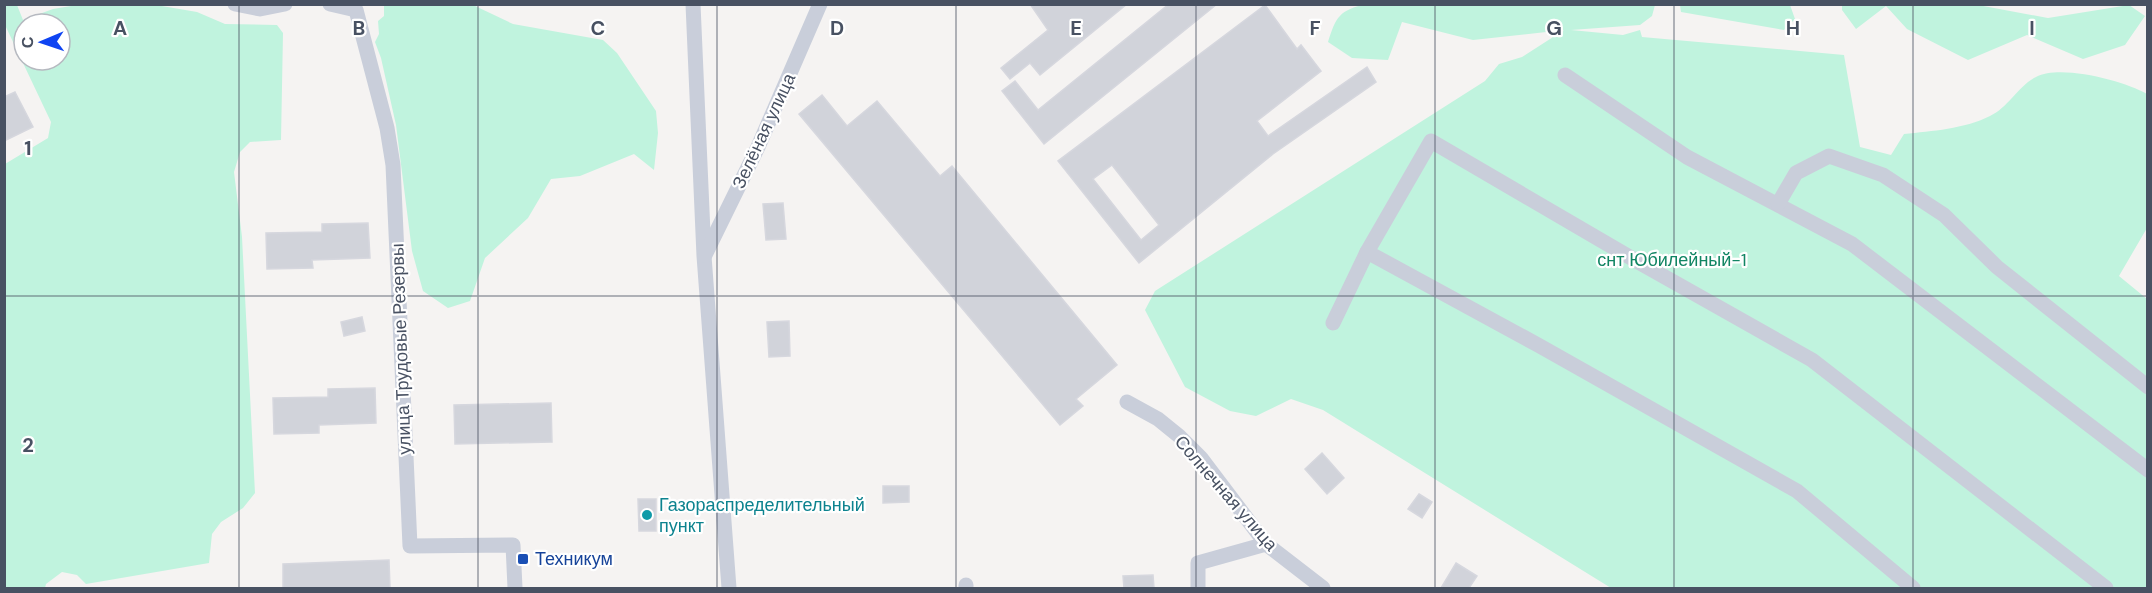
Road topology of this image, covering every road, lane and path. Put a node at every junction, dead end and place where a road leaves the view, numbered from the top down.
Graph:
1 (235, 4) edge
2 (285, 4) edge
3 (330, 4) edge
4 (693, 4) edge
5 (820, 4) edge
6 (1565, 75) dead end
7 (1778, 204) junction
8 (1367, 252) junction
9 (704, 256) junction
10 (1333, 323) dead end
11 (2148, 387) edge
12 (1127, 402) dead end
13 (2148, 470) edge
14 (1266, 544) junction
15 (515, 588) edge
16 (729, 588) edge
17 (1198, 588) edge
18 (1323, 588) edge
19 (1913, 588) edge
20 (2106, 588) edge

1 - 2 street
3 - 15 street, улица Трудовые Резервы
4 - 9 street
5 - 9 street, Зелёная улица
6 - 7 street
7 - 11 street
7 - 13 street
8 - 10 street
8 - 19 street
8 - 20 street
9 - 16 street
12 - 14 street, Солнечная улица
14 - 17 street
14 - 18 street, Солнечная улица

